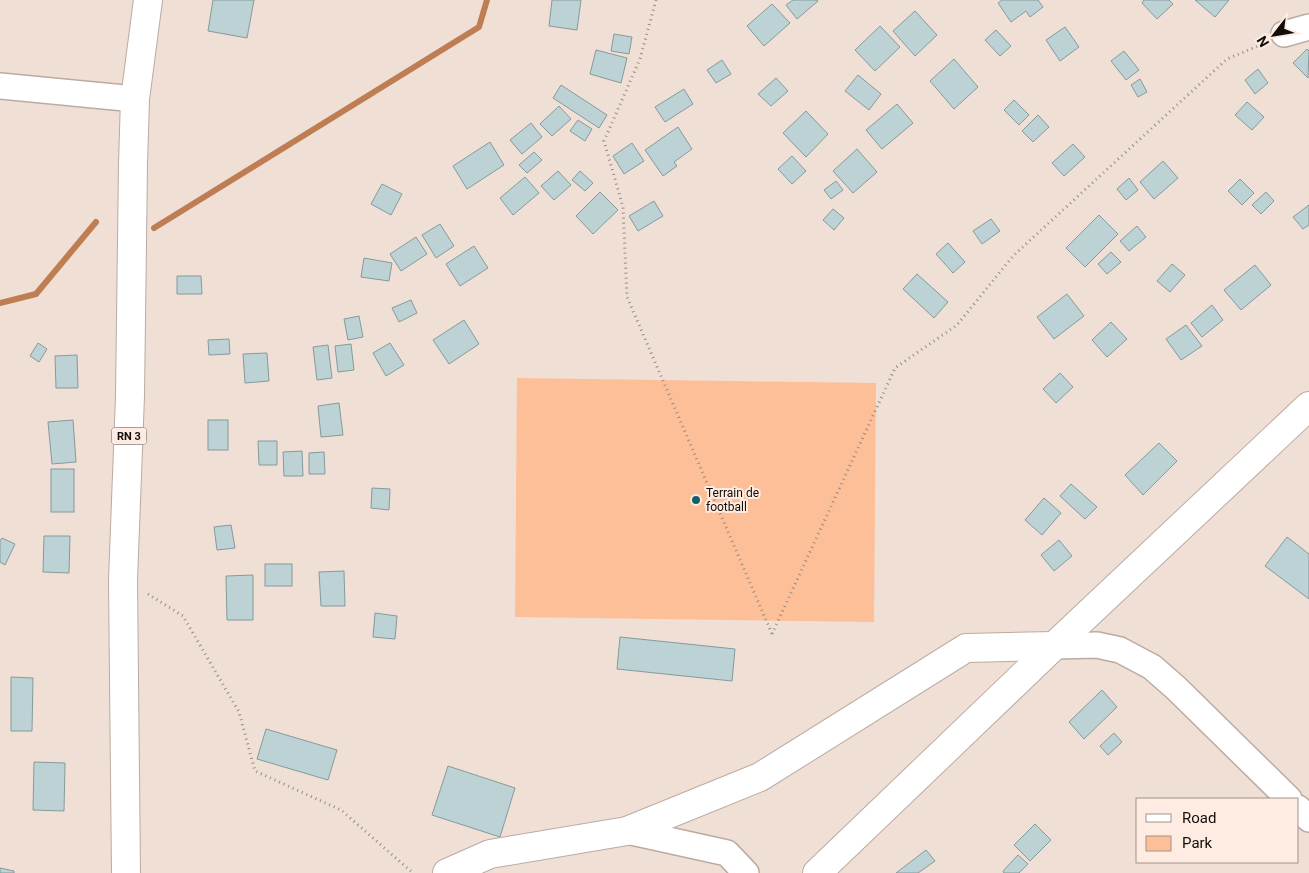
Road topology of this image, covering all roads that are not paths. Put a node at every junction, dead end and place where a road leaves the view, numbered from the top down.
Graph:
1 (148, 0) edge
2 (1309, 27) edge
3 (1284, 34) road end
4 (0, 86) edge
5 (135, 99) junction
6 (1309, 406) edge
7 (1054, 646) junction
8 (1288, 798) edge
9 (1299, 809) edge
10 (1309, 819) edge
11 (627, 831) junction
12 (126, 873) edge
13 (447, 873) edge
14 (746, 873) edge
15 (817, 873) edge

1 - 5 main road, RN 3
2 - 3 street
4 - 5 street
5 - 12 main road, RN 3
6 - 7 main road
7 - 8 street
7 - 11 main road
7 - 15 main road
9 - 10 street
11 - 13 main road
11 - 14 street

